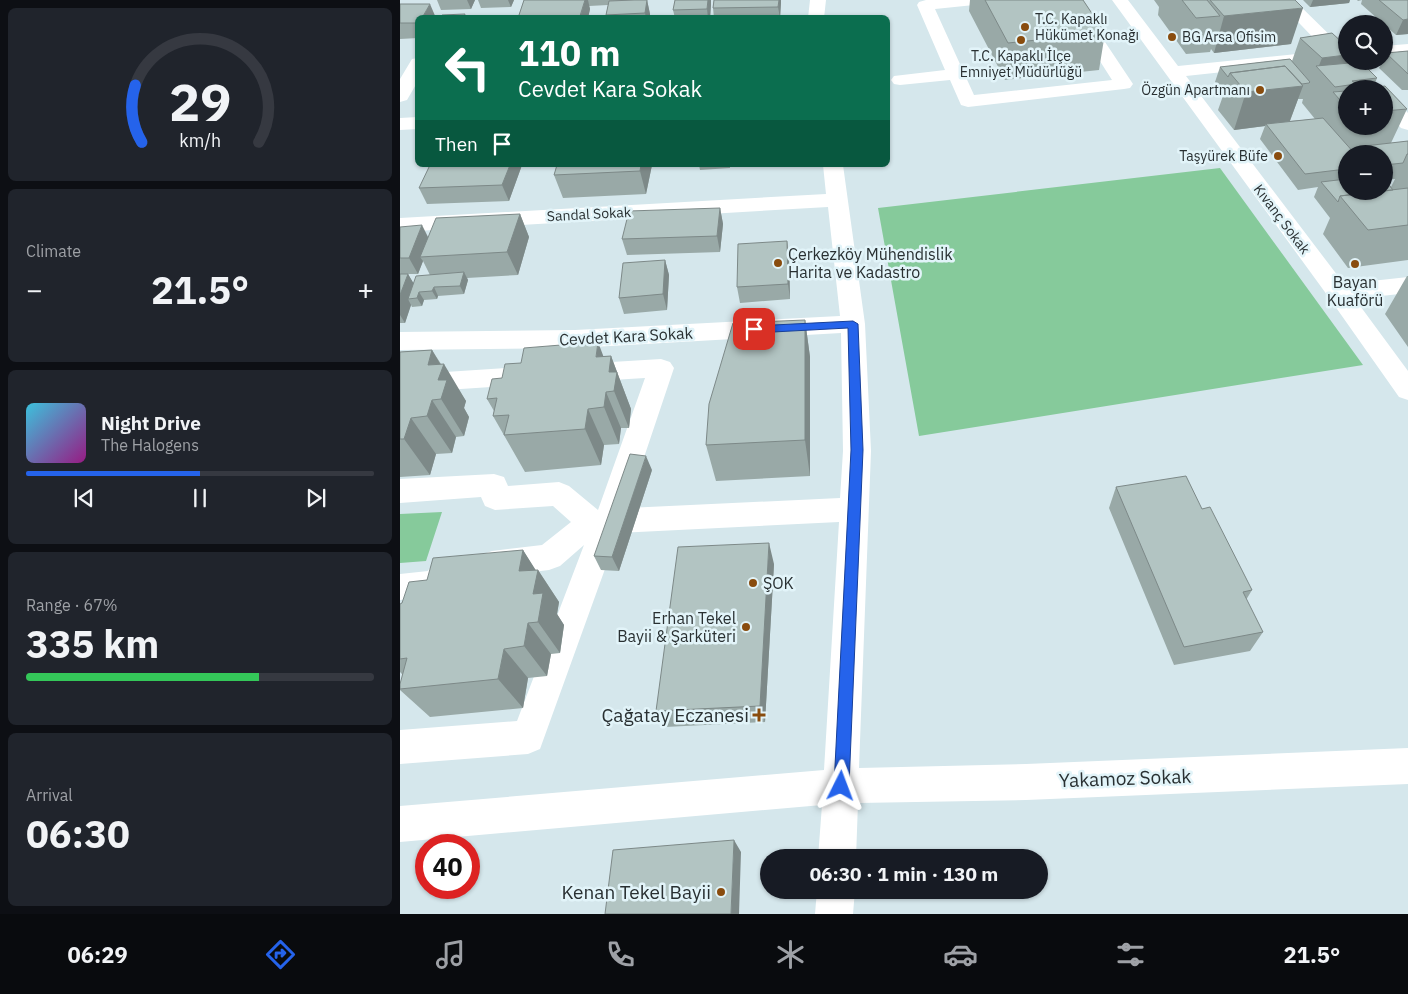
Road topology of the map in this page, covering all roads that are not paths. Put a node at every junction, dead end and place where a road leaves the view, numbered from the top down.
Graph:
1 (818, 0) edge
2 (974, 0) edge
3 (1069, 0) edge
4 (1120, 0) edge
5 (1285, 0) edge
6 (816, 15) edge
7 (1408, 49) edge
8 (1393, 50) edge
9 (1338, 51) edge
10 (415, 55) edge
11 (1338, 59) edge
12 (1356, 70) edge
13 (1172, 72) junction
14 (957, 74) junction
15 (1360, 75) edge
16 (900, 80) dead end
17 (400, 96) edge
18 (1393, 108) edge
19 (415, 123) edge
20 (400, 124) edge
21 (1408, 124) edge
22 (833, 167) edge
23 (838, 200) junction
24 (400, 225) edge
25 (1408, 285) edge
26 (1338, 293) junction
27 (853, 324) junction
28 (400, 342) edge
29 (400, 384) edge
30 (1408, 390) edge
31 (400, 491) edge
32 (854, 510) junction
33 (599, 521) junction
34 (400, 586) edge
35 (400, 747) edge
36 (1408, 766) edge
37 (841, 786) junction
38 (400, 824) edge
39 (838, 849) edge
40 (835, 899) edge
41 (834, 914) edge

1 - 6 street
2 - 14 street
3 - 14 street
4 - 13 street, Kıvanç Sokak
5 - 9 street
7 - 8 street
10 - 17 street
11 - 13 street
12 - 15 street
13 - 26 street, Kıvanç Sokak
14 - 16 street
18 - 21 street
19 - 20 street
22 - 23 street
23 - 24 street, Sandal Sokak
23 - 27 street
25 - 26 street
26 - 30 street, Kıvanç Sokak
27 - 28 street, Cevdet Kara Sokak
27 - 32 street
29 - 33 street
31 - 33 street
32 - 33 street
32 - 37 street
33 - 34 street
33 - 35 street
36 - 37 street, Yakamoz Sokak
37 - 38 street, Yakamoz Sokak
37 - 39 street
40 - 41 street

